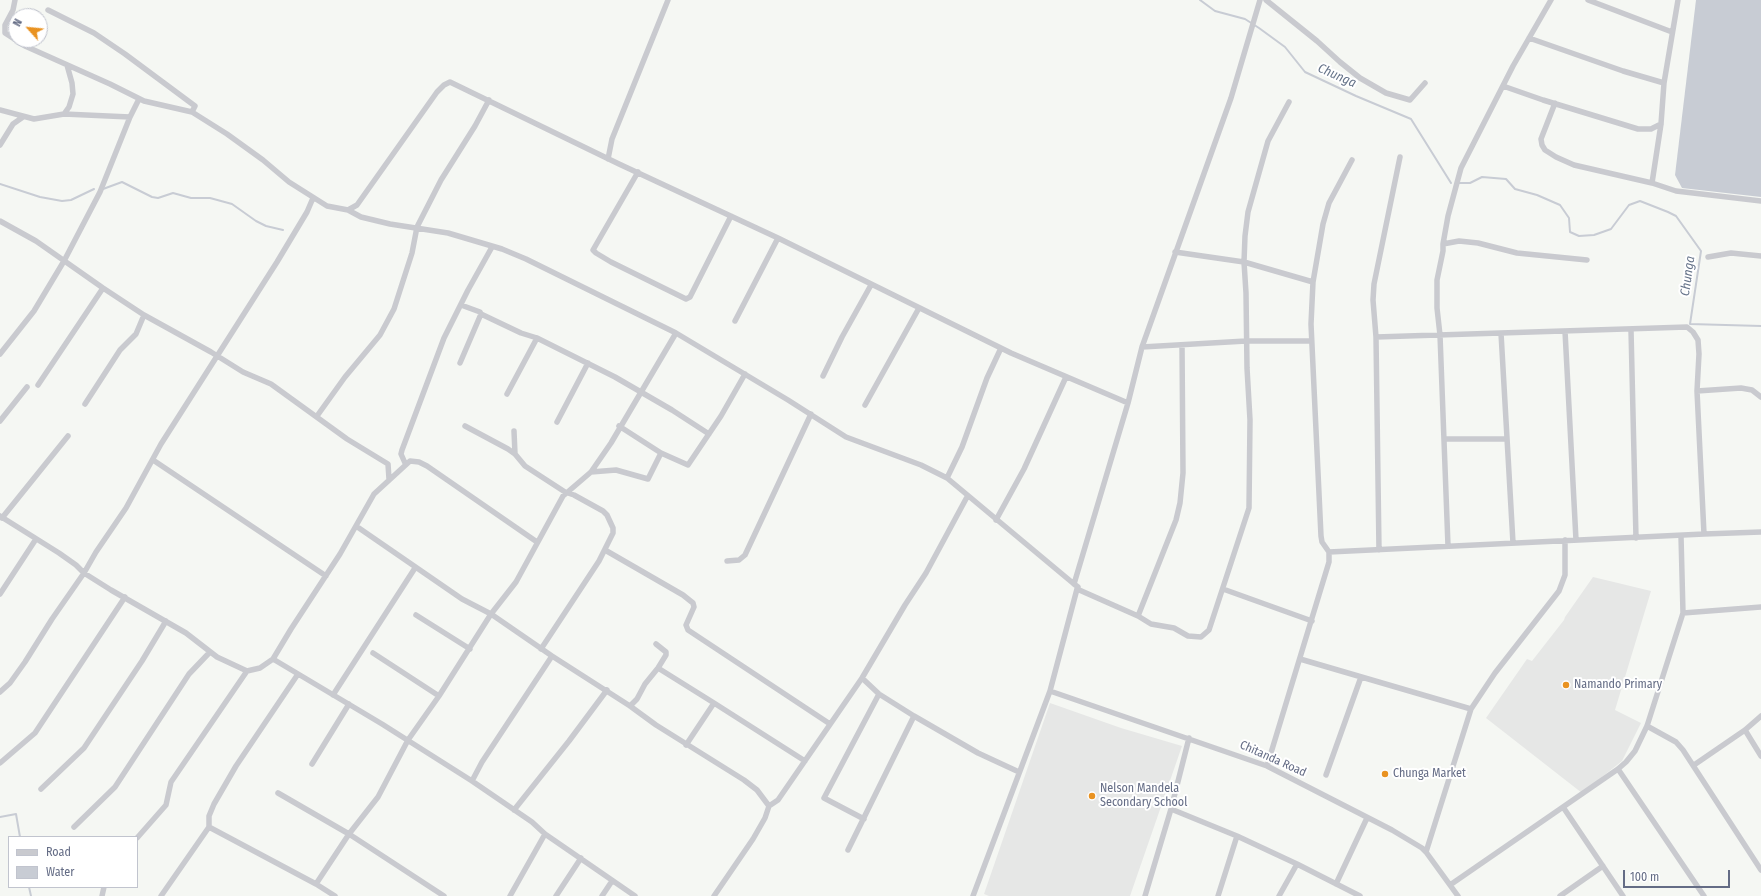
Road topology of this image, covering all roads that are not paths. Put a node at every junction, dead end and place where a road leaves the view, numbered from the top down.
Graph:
1 (15, 0) edge
2 (668, 0) edge
3 (1260, 0) edge
4 (1266, 0) edge
5 (1551, 0) edge
6 (1588, 0) edge
7 (1678, 0) edge
8 (48, 10) dead end
9 (1672, 32) junction
10 (1529, 38) junction
11 (67, 65) junction
12 (1425, 83) dead end
13 (1664, 83) junction
14 (1503, 86) junction
15 (138, 99) junction
16 (489, 100) junction
17 (1290, 102) dead end
18 (1555, 103) junction
19 (0, 110) edge
20 (192, 112) junction
21 (64, 114) junction
22 (23, 117) junction
23 (130, 117) junction
24 (1661, 124) junction
25 (0, 145) edge
26 (1400, 157) dead end
27 (608, 159) junction
28 (1352, 160) dead end
29 (638, 172) junction
30 (1652, 183) junction
31 (314, 198) junction
32 (1761, 201) edge
33 (348, 210) junction
34 (731, 216) junction
35 (0, 221) edge
36 (417, 227) junction
37 (778, 238) junction
38 (1443, 244) junction
39 (492, 247) junction
40 (1175, 252) junction
41 (1761, 256) edge
42 (1708, 257) dead end
43 (1587, 260) dead end
44 (64, 261) junction
45 (1244, 262) junction
46 (1313, 282) junction
47 (871, 285) junction
48 (103, 288) junction
49 (461, 305) junction
50 (919, 308) junction
51 (481, 314) junction
52 (144, 315) junction
53 (735, 321) dead end
54 (1631, 330) junction
55 (1565, 331) junction
56 (676, 333) junction
57 (1501, 333) junction
58 (1440, 335) junction
59 (1376, 337) junction
60 (537, 338) junction
61 (1246, 341) junction
62 (1311, 341) junction
63 (1182, 345) junction
64 (1142, 346) junction
65 (1001, 348) junction
66 (0, 354) edge
67 (218, 356) junction
68 (460, 363) dead end
69 (588, 363) junction
70 (745, 374) junction
71 (823, 376) dead end
72 (1066, 377) junction
73 (38, 385) dead end
74 (27, 386) dead end
75 (641, 391) junction
76 (1697, 391) junction
77 (507, 394) dead end
78 (1761, 397) edge
79 (1128, 403) junction
80 (85, 404) dead end
81 (865, 405) dead end
82 (811, 414) junction
83 (317, 416) junction
84 (0, 421) edge
85 (557, 422) dead end
86 (465, 426) dead end
87 (619, 426) junction
88 (514, 431) dead end
89 (709, 434) junction
90 (68, 436) dead end
91 (1444, 439) junction
92 (1507, 439) junction
93 (515, 454) junction
94 (661, 454) junction
95 (153, 460) junction
96 (405, 463) junction
97 (591, 472) junction
98 (947, 478) junction
99 (389, 479) junction
100 (565, 492) junction
101 (967, 497) junction
102 (1, 517) edge
103 (996, 520) junction
104 (356, 526) junction
105 (1761, 532) edge
106 (1704, 534) junction
107 (1681, 536) junction
108 (1636, 538) junction
109 (36, 539) junction
110 (1565, 540) junction
111 (1576, 540) junction
112 (537, 542) junction
113 (1513, 543) junction
114 (1448, 546) junction
115 (605, 550) junction
116 (1379, 550) junction
117 (1329, 552) junction
118 (727, 561) dead end
119 (416, 568) junction
120 (84, 573) junction
121 (326, 576) junction
122 (1076, 587) junction
123 (1223, 589) junction
124 (0, 594) edge
125 (125, 597) junction
126 (1761, 607) edge
127 (1683, 613) junction
128 (491, 614) junction
129 (416, 615) dead end
130 (1138, 616) junction
131 (1312, 620) junction
132 (166, 621) junction
133 (656, 644) dead end
134 (470, 649) junction
135 (541, 649) junction
136 (210, 652) junction
137 (373, 653) dead end
138 (552, 656) junction
139 (273, 659) junction
140 (1300, 659) junction
141 (658, 668) junction
142 (247, 671) junction
143 (298, 674) junction
144 (1361, 677) junction
145 (862, 678) junction
146 (607, 690) junction
147 (1050, 691) junction
148 (0, 692) edge
149 (878, 694) junction
150 (333, 695) junction
151 (439, 696) junction
152 (714, 703) junction
153 (349, 704) junction
154 (630, 706) junction
155 (1471, 709) junction
156 (914, 716) junction
157 (1761, 716) edge
158 (830, 724) junction
159 (1647, 726) junction
160 (1745, 730) junction
161 (1189, 738) junction
162 (408, 740) junction
163 (686, 745) junction
164 (1761, 756) edge
165 (805, 761) junction
166 (0, 763) edge
167 (312, 764) dead end
168 (1694, 765) junction
169 (1267, 766) junction
170 (1618, 769) junction
171 (1019, 772) junction
172 (1326, 775) dead end
173 (472, 781) junction
174 (41, 789) dead end
175 (278, 793) dead end
176 (769, 806) junction
177 (1563, 807) junction
178 (1171, 809) junction
179 (514, 810) junction
180 (864, 818) junction
181 (1368, 818) junction
182 (74, 827) dead end
183 (209, 827) junction
184 (349, 834) junction
185 (545, 834) junction
186 (1237, 836) junction
187 (138, 837) edge
188 (848, 850) dead end
189 (1426, 852) junction
190 (581, 858) junction
191 (1297, 864) junction
192 (1603, 866) junction
193 (1761, 870) edge
194 (612, 881) junction
195 (316, 884) junction
196 (1336, 884) junction
197 (1450, 885) junction
198 (1351, 894) edge
199 (160, 896) edge
200 (335, 896) edge
201 (444, 896) edge
202 (510, 896) edge
203 (556, 896) edge
204 (602, 896) edge
205 (635, 896) edge
206 (714, 896) edge
207 (973, 896) edge
208 (1145, 896) edge
209 (1218, 896) edge
210 (1279, 896) edge
211 (1360, 896) edge
212 (1458, 896) edge
213 (1560, 896) edge
214 (1623, 896) edge
215 (1704, 896) edge

1 - 11 street
2 - 27 street
3 - 40 street
4 - 12 street
5 - 10 street
6 - 9 street
7 - 9 street
8 - 20 street
9 - 13 street
10 - 13 street
10 - 14 street
11 - 15 street
11 - 21 street
13 - 24 street
14 - 18 street
14 - 38 street
15 - 20 street
15 - 23 street
16 - 27 street
16 - 33 street
16 - 36 street
17 - 45 street
18 - 24 street
18 - 30 street
19 - 22 street
20 - 31 street
21 - 22 street
21 - 23 street
22 - 25 street
23 - 44 street
24 - 30 street
26 - 59 street
27 - 29 street
28 - 46 street
29 - 34 street
29 - 34 street
30 - 32 street
31 - 33 street
31 - 67 street
33 - 36 street
34 - 37 street
35 - 44 street
36 - 39 street
36 - 83 street
37 - 47 street
37 - 53 street
38 - 43 street
38 - 58 street
39 - 49 street
39 - 56 street
40 - 45 street
40 - 64 street
41 - 42 street
44 - 48 street
44 - 66 street
45 - 46 street
45 - 61 street
46 - 62 street
47 - 50 street
47 - 71 street
48 - 52 street
48 - 73 street
49 - 51 street
49 - 96 street
50 - 65 street
50 - 81 street
51 - 60 street
51 - 68 street
52 - 67 street
52 - 80 street
54 - 55 street
54 - 76 street
54 - 108 street
55 - 57 street
55 - 111 street
56 - 70 street
56 - 75 street
57 - 58 street
57 - 92 street
58 - 59 street
58 - 91 street
59 - 116 street
60 - 69 street
60 - 77 street
61 - 62 street
61 - 63 street
61 - 123 street
62 - 117 street
63 - 64 street
63 - 130 street
64 - 79 street
65 - 72 street
65 - 98 street
67 - 83 street
67 - 95 street
69 - 75 street
69 - 85 street
70 - 82 street
70 - 89 street
72 - 79 street
72 - 103 street
74 - 84 street
75 - 87 street
75 - 89 street
76 - 78 street
76 - 106 street
79 - 122 street
82 - 98 street
82 - 118 street
83 - 99 street
86 - 93 street
87 - 94 street
87 - 97 street
88 - 93 street
89 - 94 street
90 - 102 street
91 - 92 street
91 - 114 street
92 - 113 street
93 - 100 street
94 - 97 street
95 - 120 street
95 - 121 street
96 - 99 street
96 - 112 street
97 - 100 street
98 - 101 street
99 - 104 street
100 - 112 street
100 - 115 street
101 - 103 street
101 - 145 street
102 - 109 street
103 - 122 street
104 - 119 street
104 - 121 street
105 - 106 street
106 - 107 street
107 - 108 street
107 - 127 street
108 - 111 street
109 - 120 street
109 - 124 street
110 - 111 street
110 - 113 street
110 - 155 street
112 - 128 street
113 - 114 street
114 - 116 street
115 - 135 street
115 - 158 street
116 - 117 street
117 - 131 street
119 - 128 street
119 - 150 street
120 - 125 street
120 - 148 street
121 - 139 street
122 - 130 street
122 - 147 street
123 - 130 street
123 - 131 street
125 - 132 street
125 - 166 street
126 - 127 street
127 - 159 street
128 - 134 street
128 - 135 street
129 - 134 street
131 - 140 street
132 - 136 street
132 - 174 street
133 - 141 street
134 - 151 street
135 - 138 street
136 - 142 street
136 - 182 street
137 - 151 street
138 - 146 street
138 - 173 street
139 - 142 street
139 - 143 street
140 - 144 street
140 - 169 street
141 - 152 street
141 - 154 street
142 - 187 street
143 - 150 street
143 - 183 street
144 - 155 street
144 - 172 street
145 - 149 street
145 - 158 street
146 - 154 street
146 - 179 street
147 - 161 street, Chitanda Road
147 - 171 street
149 - 156 street
149 - 180 street
150 - 153 street
151 - 162 street
152 - 163 street
152 - 165 street
153 - 162 street
153 - 167 street
154 - 163 street
155 - 189 street
156 - 171 street
156 - 180 street
157 - 160 street
158 - 165 street
159 - 168 street
159 - 170 street
160 - 164 street
160 - 168 street
161 - 169 street, Chitanda Road
161 - 178 street
162 - 173 street
162 - 184 street
163 - 176 street
165 - 176 street
168 - 193 street
169 - 181 street, Chitanda Road
170 - 177 street
170 - 215 street
171 - 207 street
173 - 179 street
175 - 184 street
176 - 206 street
177 - 192 street
177 - 197 street
178 - 186 street
178 - 208 street
179 - 185 street
180 - 188 street
181 - 189 street, Chitanda Road
181 - 196 street
183 - 195 street
183 - 199 street
184 - 195 street
184 - 201 street
185 - 190 street
185 - 202 street
186 - 191 street
186 - 209 street
189 - 197 street, Chitanda Road
190 - 194 street
190 - 203 street
191 - 196 street
191 - 210 street
192 - 213 street
192 - 214 street
194 - 204 street
194 - 205 street
195 - 200 street
196 - 198 street
197 - 212 street, Chitanda Road
198 - 211 street

